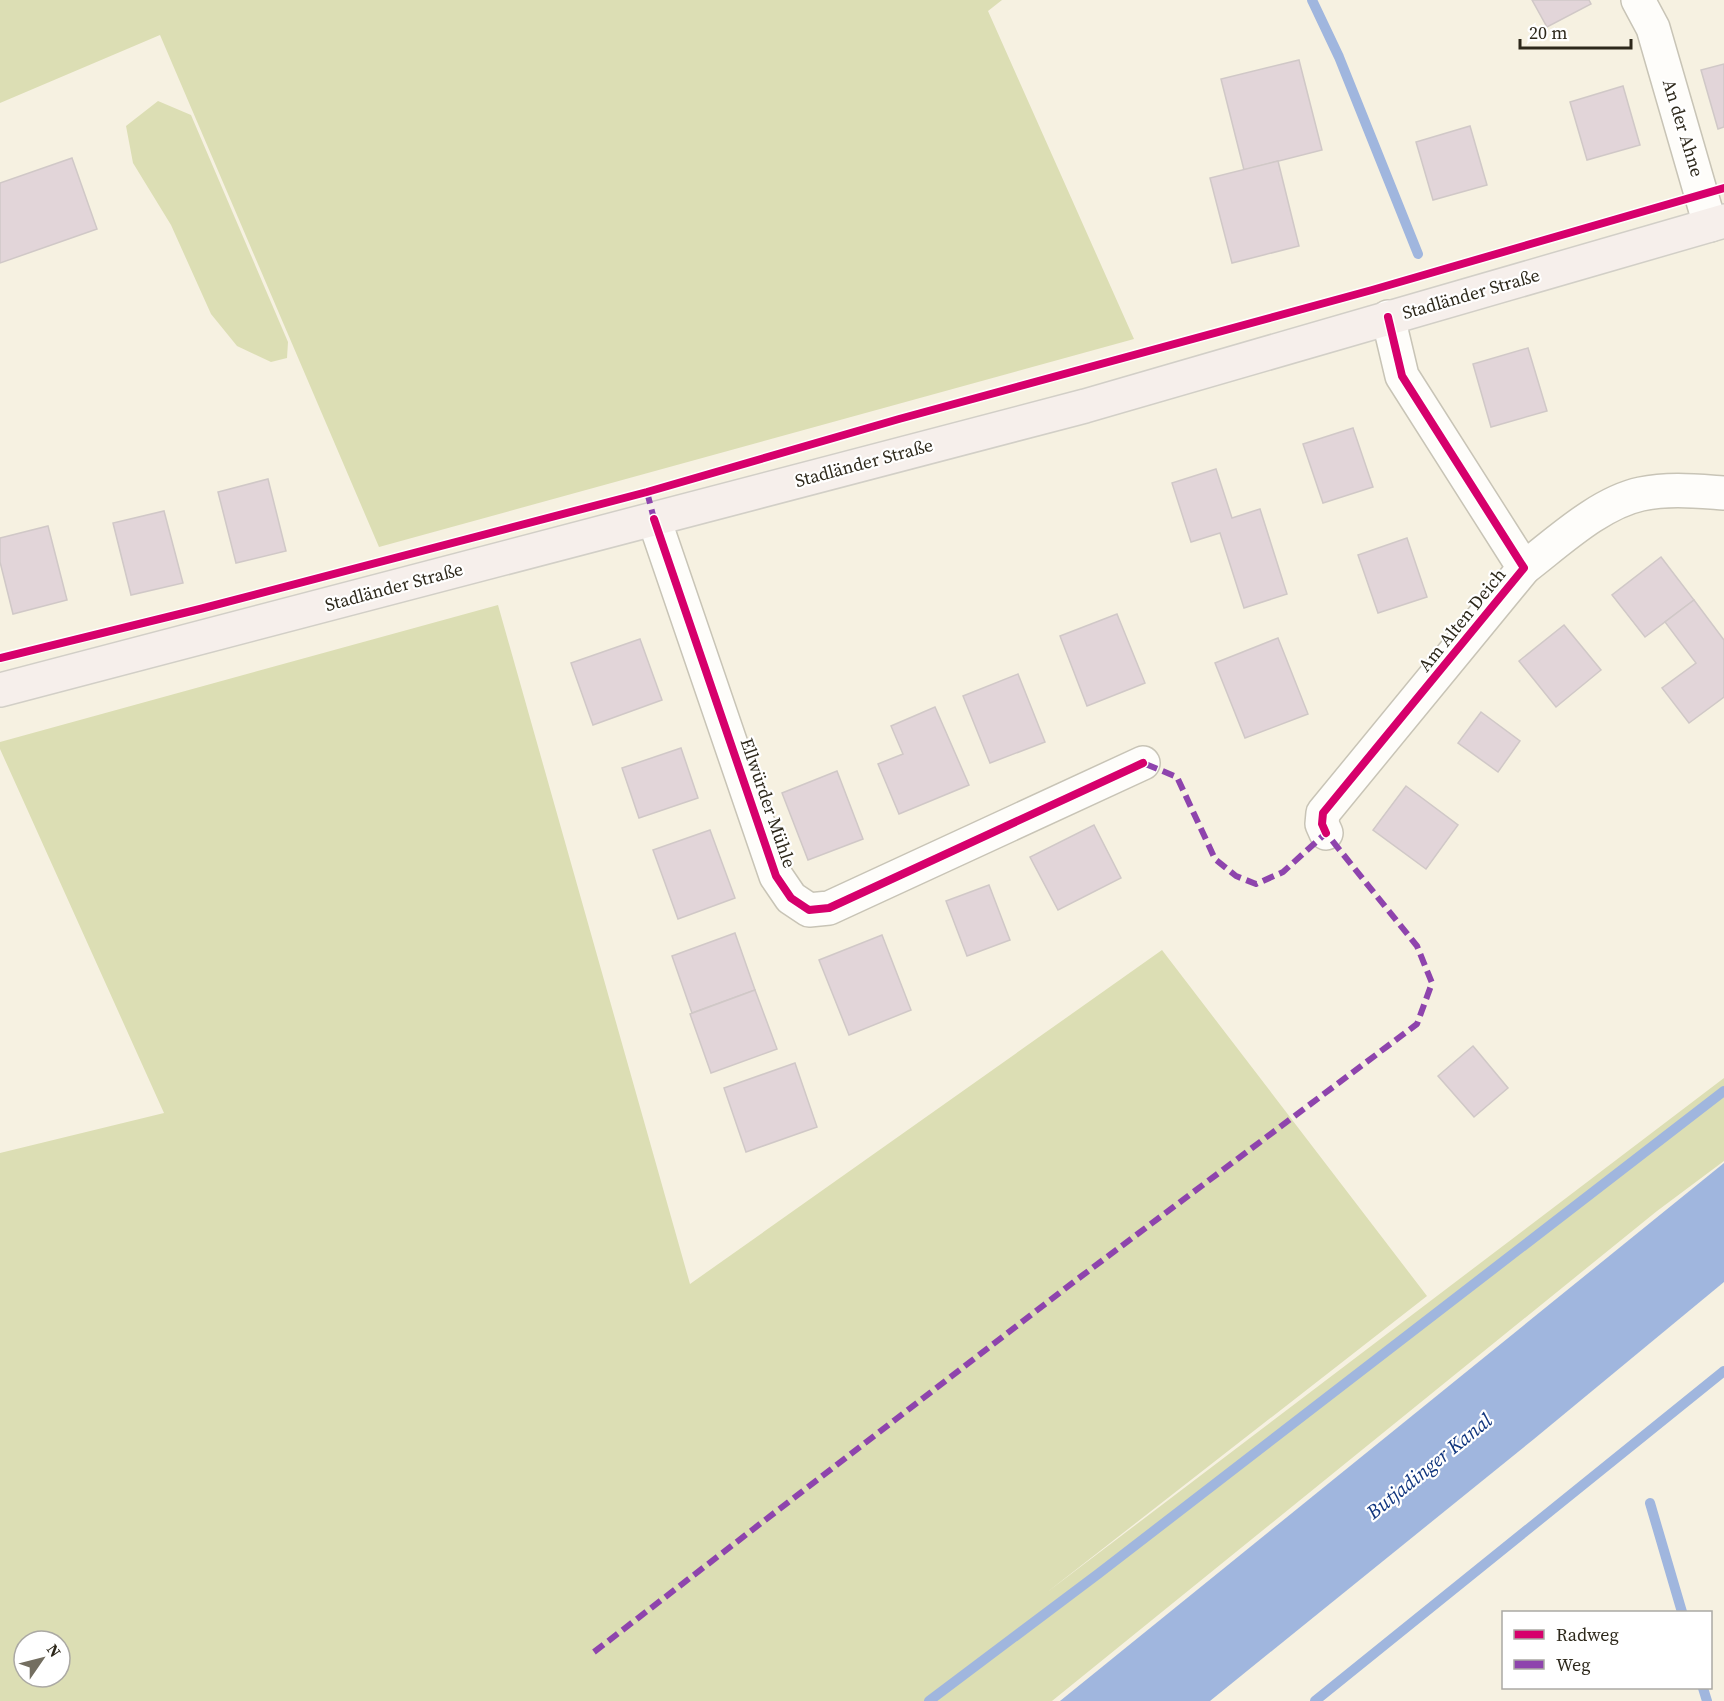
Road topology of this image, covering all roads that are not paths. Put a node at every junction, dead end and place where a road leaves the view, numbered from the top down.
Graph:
1 (1638, 0) edge
2 (1717, 223) edge
3 (1388, 317) junction
4 (1724, 493) edge
5 (654, 519) junction
6 (1524, 568) junction
7 (0, 690) edge
8 (1143, 763) dead end
9 (1326, 833) dead end

1 - 2 street, An der Ahne
2 - 3 main road, Stadländer Straße
3 - 5 main road, Stadländer Straße
3 - 6 street, Am Alten Deich
4 - 6 street, Am Alten Deich
5 - 7 main road, Stadländer Straße
5 - 8 street, Ellwürder Mühle
6 - 9 street, Am Alten Deich

